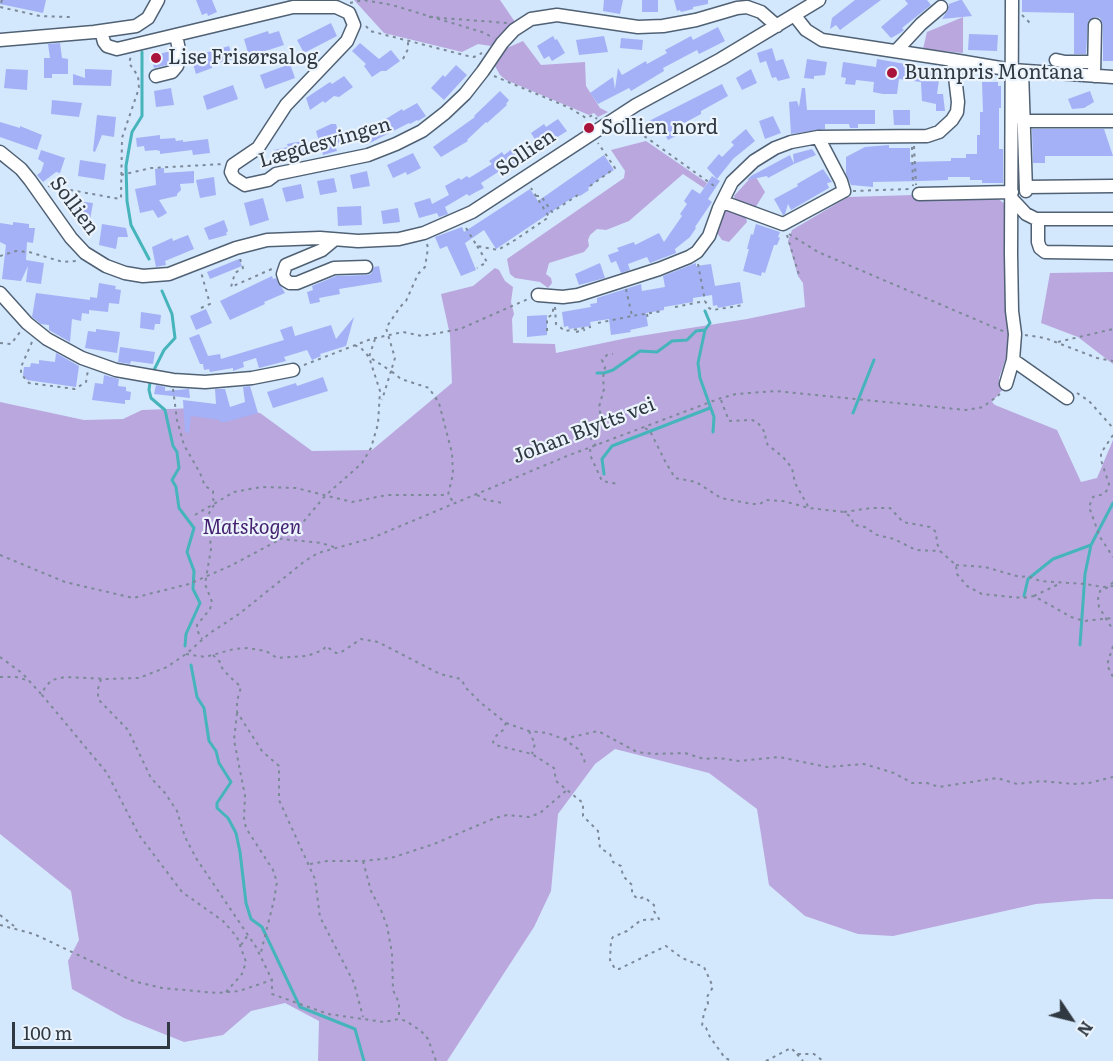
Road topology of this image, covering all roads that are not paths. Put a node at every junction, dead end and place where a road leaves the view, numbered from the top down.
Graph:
1 (158, 0) edge
2 (819, 0) edge
3 (1012, 0) edge
4 (941, 7) dead end
5 (795, 16) junction
6 (1095, 25) dead end
7 (777, 26) junction
8 (102, 31) junction
9 (176, 35) junction
10 (0, 40) edge
11 (896, 51) junction
12 (953, 60) junction
13 (1056, 60) dead end
14 (1095, 62) junction
15 (1017, 71) junction
16 (156, 76) dead end
17 (1094, 76) junction
18 (1113, 77) edge
19 (1023, 121) junction
20 (1113, 121) edge
21 (818, 137) junction
22 (0, 152) edge
23 (1113, 186) edge
24 (918, 194) road end
25 (725, 198) junction
26 (1012, 200) junction
27 (1038, 219) junction
28 (1113, 219) edge
29 (334, 240) junction
30 (1113, 254) edge
31 (366, 267) dead end
32 (0, 293) edge
33 (538, 295) road end
34 (1013, 360) junction
35 (293, 370) road end
36 (1006, 384) road end
37 (1067, 398) road end

1 - 8 street
2 - 5 street, Sollien
3 - 15 street
4 - 11 street
5 - 7 street, Sollien
5 - 11 street
6 - 14 street
7 - 9 street, Lægdesvingen
7 - 29 street, Sollien
8 - 9 street
8 - 10 street
9 - 16 street
11 - 12 street
12 - 15 street
12 - 21 street
13 - 14 street
14 - 17 street
15 - 17 street
15 - 19 street
15 - 26 street
17 - 18 street
19 - 20 street
19 - 23 street
21 - 25 street
21 - 25 street
22 - 29 street, Sollien
24 - 26 street
25 - 33 street
26 - 27 street
26 - 34 street
27 - 28 street
27 - 30 street
29 - 31 street
32 - 35 street
34 - 36 street
34 - 37 street

